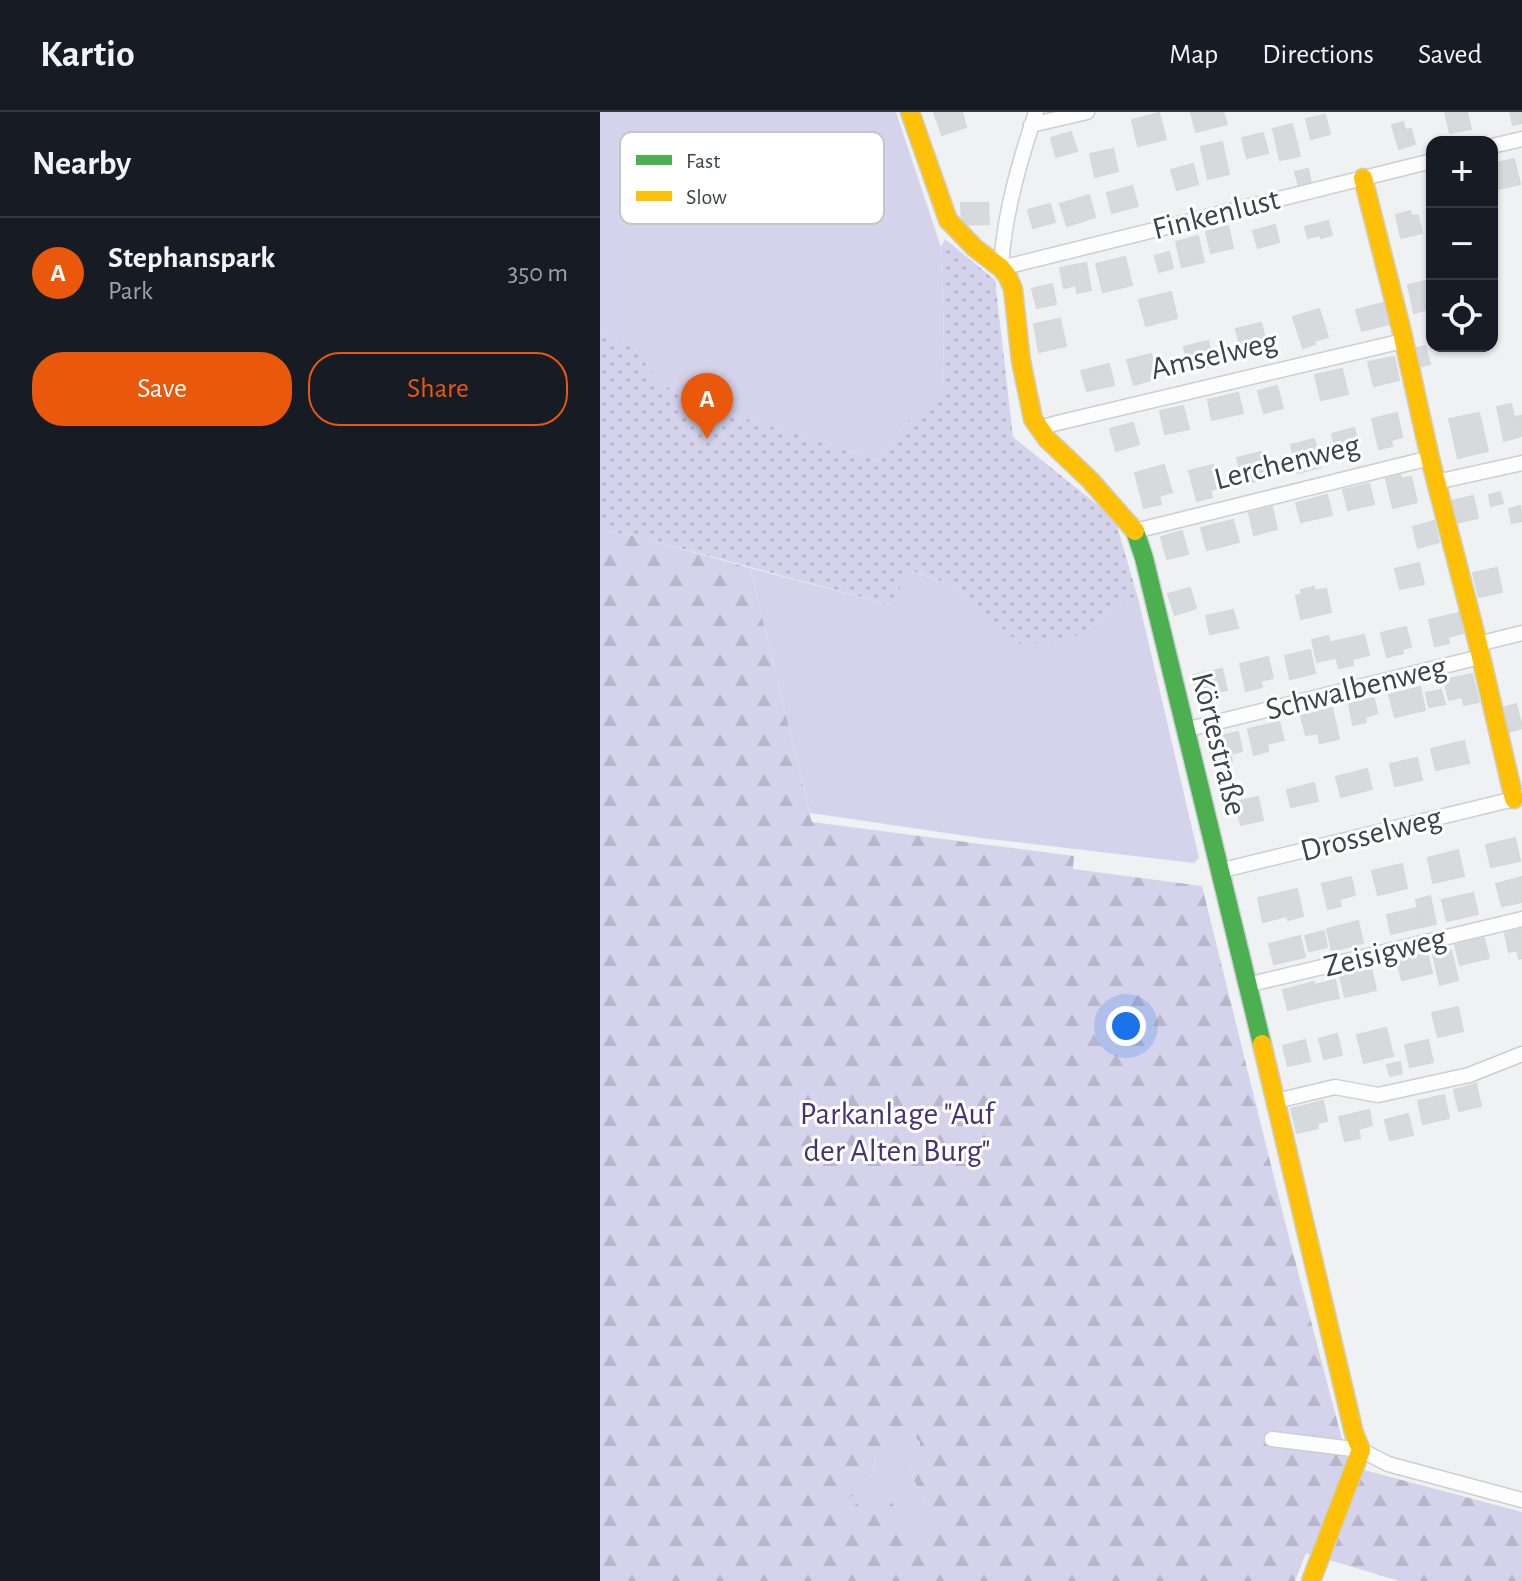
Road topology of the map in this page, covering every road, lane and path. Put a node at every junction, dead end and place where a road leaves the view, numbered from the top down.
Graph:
1 (910, 112) edge
2 (1087, 112) edge
3 (1034, 118) edge
4 (1522, 139) edge
5 (1498, 145) edge
6 (1426, 162) edge
7 (1363, 178) junction
8 (1001, 268) junction
9 (1403, 341) junction
10 (1039, 429) junction
11 (1430, 458) junction
12 (1522, 463) edge
13 (1436, 482) junction
14 (1135, 531) junction
15 (1522, 633) edge
16 (1479, 650) junction
17 (1185, 730) junction
18 (1518, 798) edge
19 (1219, 871) junction
20 (1522, 919) edge
21 (1247, 985) junction
22 (1522, 1054) edge
23 (1276, 1101) junction
24 (1272, 1439) dead end
25 (1361, 1450) junction
26 (1522, 1500) edge
27 (1311, 1581) edge

1 - 8 street
2 - 3 street
3 - 8 street
4 - 5 street
6 - 7 street, Finkenlust
7 - 8 street, Finkenlust
7 - 9 street
8 - 10 street, Körtestraße
9 - 10 street, Amselweg
9 - 11 street
10 - 14 street, Körtestraße
11 - 13 street
11 - 14 street, Lerchenweg
12 - 13 street
13 - 16 street
14 - 17 street, Körtestraße
15 - 16 street, Schwalbenweg
16 - 17 street, Schwalbenweg
16 - 18 street
17 - 19 street, Körtestraße
18 - 19 street, Drosselweg
19 - 21 street, Körtestraße
20 - 21 street, Zeisigweg
21 - 23 street, Körtestraße
22 - 23 street
23 - 25 street, Körtestraße
24 - 25 street
25 - 26 street
25 - 27 street

